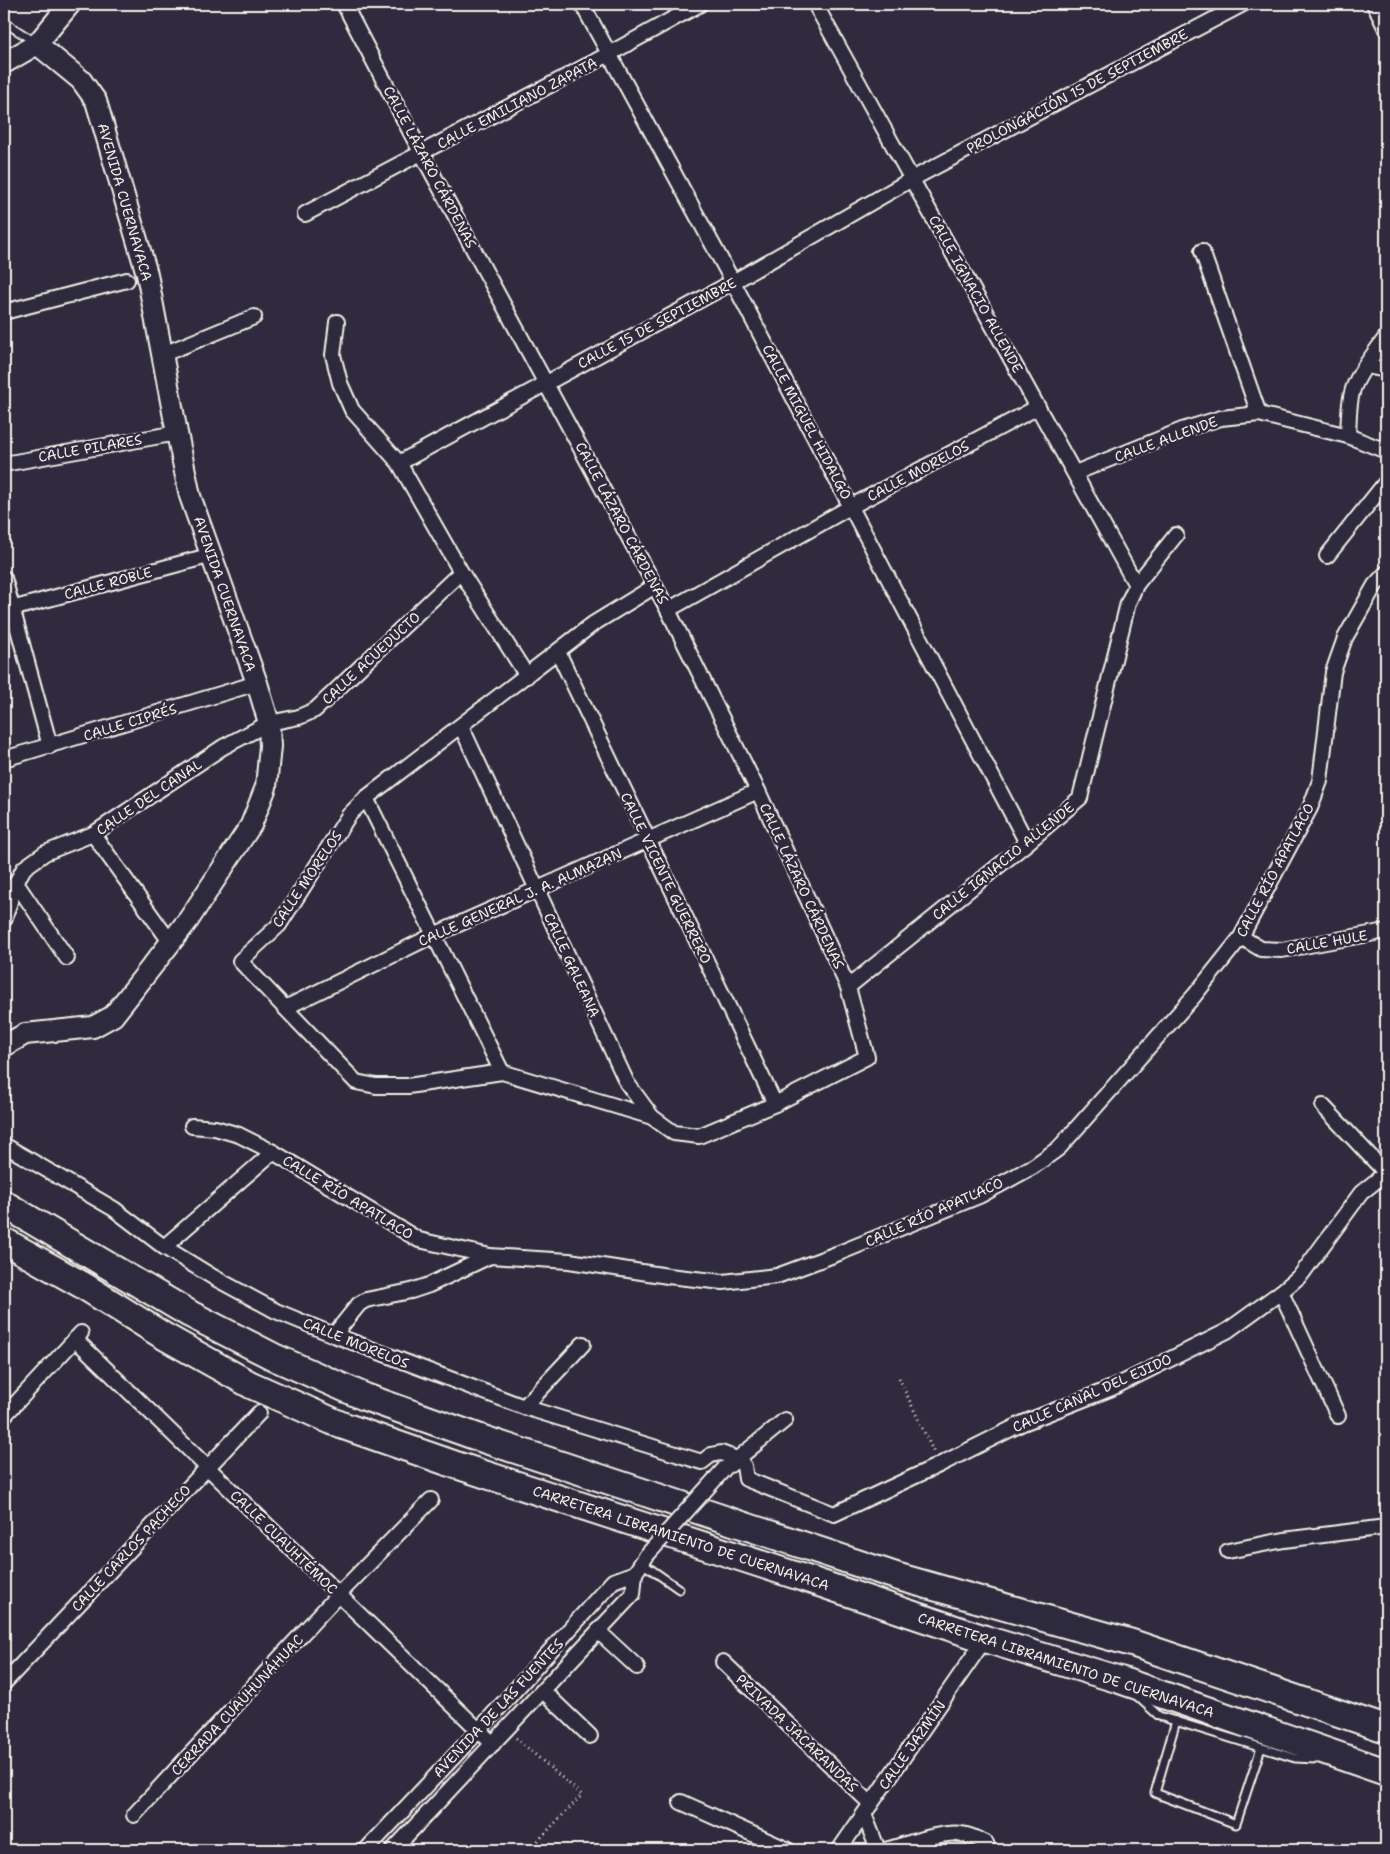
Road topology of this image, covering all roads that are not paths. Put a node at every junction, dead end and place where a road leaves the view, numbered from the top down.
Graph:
1 (70, 4) edge
2 (344, 4) edge
3 (582, 4) edge
4 (700, 4) edge
5 (815, 4) edge
6 (1374, 4) edge
7 (1239, 5) edge
8 (4, 22) edge
9 (1386, 29) edge
10 (36, 44) junction
11 (609, 54) junction
12 (4, 63) edge
13 (422, 154) junction
14 (912, 179) junction
15 (305, 214) dead end
16 (1202, 251) dead end
17 (127, 280) dead end
18 (733, 282) junction
19 (4, 312) edge
20 (254, 317) dead end
21 (337, 322) dead end
22 (1386, 337) edge
23 (161, 355) junction
24 (1366, 366) junction
25 (1386, 370) edge
26 (546, 382) junction
27 (1038, 407) junction
28 (1259, 414) junction
29 (177, 433) junction
30 (1348, 436) junction
31 (1386, 451) edge
32 (399, 463) junction
33 (4, 464) edge
34 (1075, 474) junction
35 (1386, 482) edge
36 (852, 506) junction
37 (1176, 535) dead end
38 (212, 555) junction
39 (1328, 556) dead end
40 (461, 572) junction
41 (1386, 573) edge
42 (4, 578) edge
43 (1136, 584) junction
44 (656, 586) junction
45 (8, 610) edge
46 (668, 610) junction
47 (558, 652) junction
48 (527, 676) junction
49 (257, 683) junction
50 (269, 723) junction
51 (462, 726) junction
52 (50, 746) junction
53 (4, 759) edge
54 (758, 791) junction
55 (366, 798) junction
56 (93, 834) junction
57 (648, 840) junction
58 (1027, 843) junction
59 (16, 883) junction
60 (537, 889) junction
61 (4, 920) edge
62 (1386, 931) edge
63 (434, 935) junction
64 (1241, 937) junction
65 (171, 943) junction
66 (67, 958) dead end
67 (848, 986) junction
68 (285, 1008) junction
69 (4, 1046) edge
70 (502, 1072) junction
71 (775, 1104) junction
72 (1322, 1106) dead end
73 (652, 1117) junction
74 (192, 1126) dead end
75 (4, 1144) edge
76 (273, 1152) junction
77 (1386, 1173) edge
78 (4, 1204) edge
79 (4, 1241) edge
80 (164, 1247) junction
81 (490, 1256) junction
82 (1281, 1292) junction
83 (334, 1335) junction
84 (583, 1344) dead end
85 (524, 1407) junction
86 (259, 1413) dead end
87 (4, 1416) edge
88 (1338, 1416) dead end
89 (785, 1420) dead end
90 (737, 1459) junction
91 (207, 1467) junction
92 (431, 1500) dead end
93 (1386, 1527) edge
94 (1228, 1551) dead end
95 (641, 1563) junction
96 (679, 1589) dead end
97 (339, 1594) junction
98 (598, 1631) junction
99 (985, 1639) junction
100 (723, 1662) dead end
101 (637, 1667) dead end
102 (1120, 1680) junction
103 (4, 1683) edge
104 (543, 1691) junction
105 (1176, 1721) junction
106 (1386, 1729) edge
107 (478, 1730) junction
108 (590, 1736) dead end
109 (493, 1744) junction
110 (1261, 1748) junction
111 (1346, 1759) junction
112 (1386, 1772) edge
113 (681, 1802) dead end
114 (868, 1809) junction
115 (134, 1815) dead end
116 (366, 1850) edge
117 (393, 1850) edge
118 (788, 1850) edge
119 (839, 1850) edge
120 (878, 1850) edge
121 (885, 1850) edge
122 (988, 1850) edge

1 - 10 main road
2 - 13 street, CALLE LÁZARO CÁRDENAS
3 - 11 street, CALLE MIGUEL HIDALGO
4 - 11 street, CALLE EMILIANO ZAPATA
5 - 14 street, CALLE IGNACIO ALLENDE
6 - 9 street
7 - 14 street, PROLONGACIÓN 15 DE SEPTIEMBRE
8 - 10 lane
10 - 12 main road
10 - 23 main road, AVENIDA CUERNAVACA
11 - 13 street, CALLE EMILIANO ZAPATA
11 - 18 street, CALLE MIGUEL HIDALGO
13 - 15 street, CALLE EMILIANO ZAPATA
13 - 26 street, CALLE LÁZARO CÁRDENAS
14 - 18 street, CALLE 15 DE SEPTIEMBRE
14 - 27 street, CALLE IGNACIO ALLENDE
16 - 28 street
17 - 19 street
18 - 26 street, CALLE 15 DE SEPTIEMBRE
18 - 36 street, CALLE MIGUEL HIDALGO
20 - 23 street
21 - 32 street
22 - 24 street
23 - 29 main road, AVENIDA CUERNAVACA
24 - 25 street
24 - 30 street
26 - 32 street, CALLE 15 DE SEPTIEMBRE
26 - 44 street, CALLE LÁZARO CÁRDENAS
27 - 34 street, CALLE IGNACIO ALLENDE
27 - 36 street, CALLE MORELOS
28 - 30 street
28 - 34 street, CALLE ALLENDE
29 - 33 street, CALLE PILARES
29 - 38 main road, AVENIDA CUERNAVACA
30 - 31 street
32 - 40 street
34 - 43 street, CALLE IGNACIO ALLENDE
35 - 39 street
36 - 46 street, CALLE MORELOS
36 - 58 street, CALLE MIGUEL HIDALGO
37 - 43 street, CALLE IGNACIO ALLENDE
38 - 45 street, CALLE ROBLE
38 - 49 main road, AVENIDA CUERNAVACA
40 - 48 street
40 - 50 street, CALLE ACUEDUCTO
41 - 64 street, CALLE RÍO APATLACO
42 - 45 street
43 - 58 street, CALLE IGNACIO ALLENDE
44 - 46 street, CALLE LÁZARO CÁRDENAS
44 - 47 street, CALLE MORELOS
45 - 52 street
46 - 54 street, CALLE LÁZARO CÁRDENAS
47 - 48 street, CALLE MORELOS
47 - 57 street, CALLE VICENTE GUERRERO
48 - 51 street, CALLE MORELOS
49 - 50 main road, AVENIDA CUERNAVACA
49 - 52 street, CALLE CIPRÉS
50 - 56 street, CALLE DEL CANAL
50 - 65 main road, AVENIDA CUERNAVACA
51 - 55 street, CALLE MORELOS
51 - 60 street, CALLE GALEANA
52 - 53 street, CALLE CIPRÉS
54 - 57 street, CALLE GENERAL J. A. ALMAZAN
54 - 67 street, CALLE LÁZARO CÁRDENAS
55 - 63 street
55 - 68 street, CALLE MORELOS
56 - 59 street, CALLE DEL CANAL
56 - 65 street
57 - 60 street, CALLE GENERAL J. A. ALMAZAN
57 - 71 street, CALLE VICENTE GUERRERO
58 - 67 street, CALLE IGNACIO ALLENDE
59 - 61 street, CALLE DEL CANAL
59 - 66 street
60 - 63 street, CALLE GENERAL J. A. ALMAZAN
60 - 73 street, CALLE GALEANA
62 - 64 street, CALLE HULE
63 - 68 street, CALLE GENERAL J. A. ALMAZAN
63 - 70 street
64 - 81 street, CALLE RÍO APATLACO
65 - 69 main road, AVENIDA CUERNAVACA
67 - 71 street, CALLE LÁZARO CÁRDENAS
68 - 70 street, CALLE MORELOS
70 - 73 street, CALLE MORELOS
71 - 73 street
72 - 77 street
74 - 76 street, CALLE RÍO APATLACO
75 - 80 street, CALLE MORELOS
76 - 80 street
76 - 81 street, CALLE RÍO APATLACO
77 - 82 street, CALLE CANAL DEL EJIDO
78 - 106 highway
79 - 99 highway, CARRETERA LIBRAMIENTO DE CUERNAVACA
80 - 83 street, CALLE MORELOS
81 - 83 street
82 - 88 street
82 - 90 street, CALLE CANAL DEL EJIDO
83 - 85 street, CALLE MORELOS
84 - 85 street
85 - 90 street, CALLE MORELOS
86 - 91 street, CALLE CARLOS PACHECO
87 - 91 street, CALLE CUAUHTÉMOC
89 - 90 street
90 - 95 street, bridge
91 - 97 street, CALLE CUAUHTÉMOC
91 - 103 street, CALLE CARLOS PACHECO
92 - 97 street, CERRADA CUAUHUNÁHUAC
93 - 94 street
95 - 96 lane
95 - 98 street, AVENIDA DE LAS FUENTES
95 - 107 street, AVENIDA DE LAS FUENTES
97 - 107 street, CALLE CUAUHTÉMOC
97 - 115 street, CERRADA CUAUHUNÁHUAC
98 - 101 street
98 - 104 street, AVENIDA DE LAS FUENTES
99 - 102 highway, CARRETERA LIBRAMIENTO DE CUERNAVACA
99 - 114 street, CALLE JAZMÍN
100 - 114 street, PRIVADA JACARANDAS
102 - 105 lane
102 - 111 highway, CARRETERA LIBRAMIENTO DE CUERNAVACA
104 - 108 street
104 - 109 street, AVENIDA DE LAS FUENTES
105 - 110 lane
105 - 110 lane
107 - 109 street, CALLE CUAUHTÉMOC
107 - 116 street, AVENIDA DE LAS FUENTES
109 - 117 street, AVENIDA DE LAS FUENTES
110 - 111 lane
111 - 112 highway, CARRETERA LIBRAMIENTO DE CUERNAVACA
113 - 118 street
114 - 119 street, CALLE JAZMÍN
114 - 120 street
121 - 122 street

